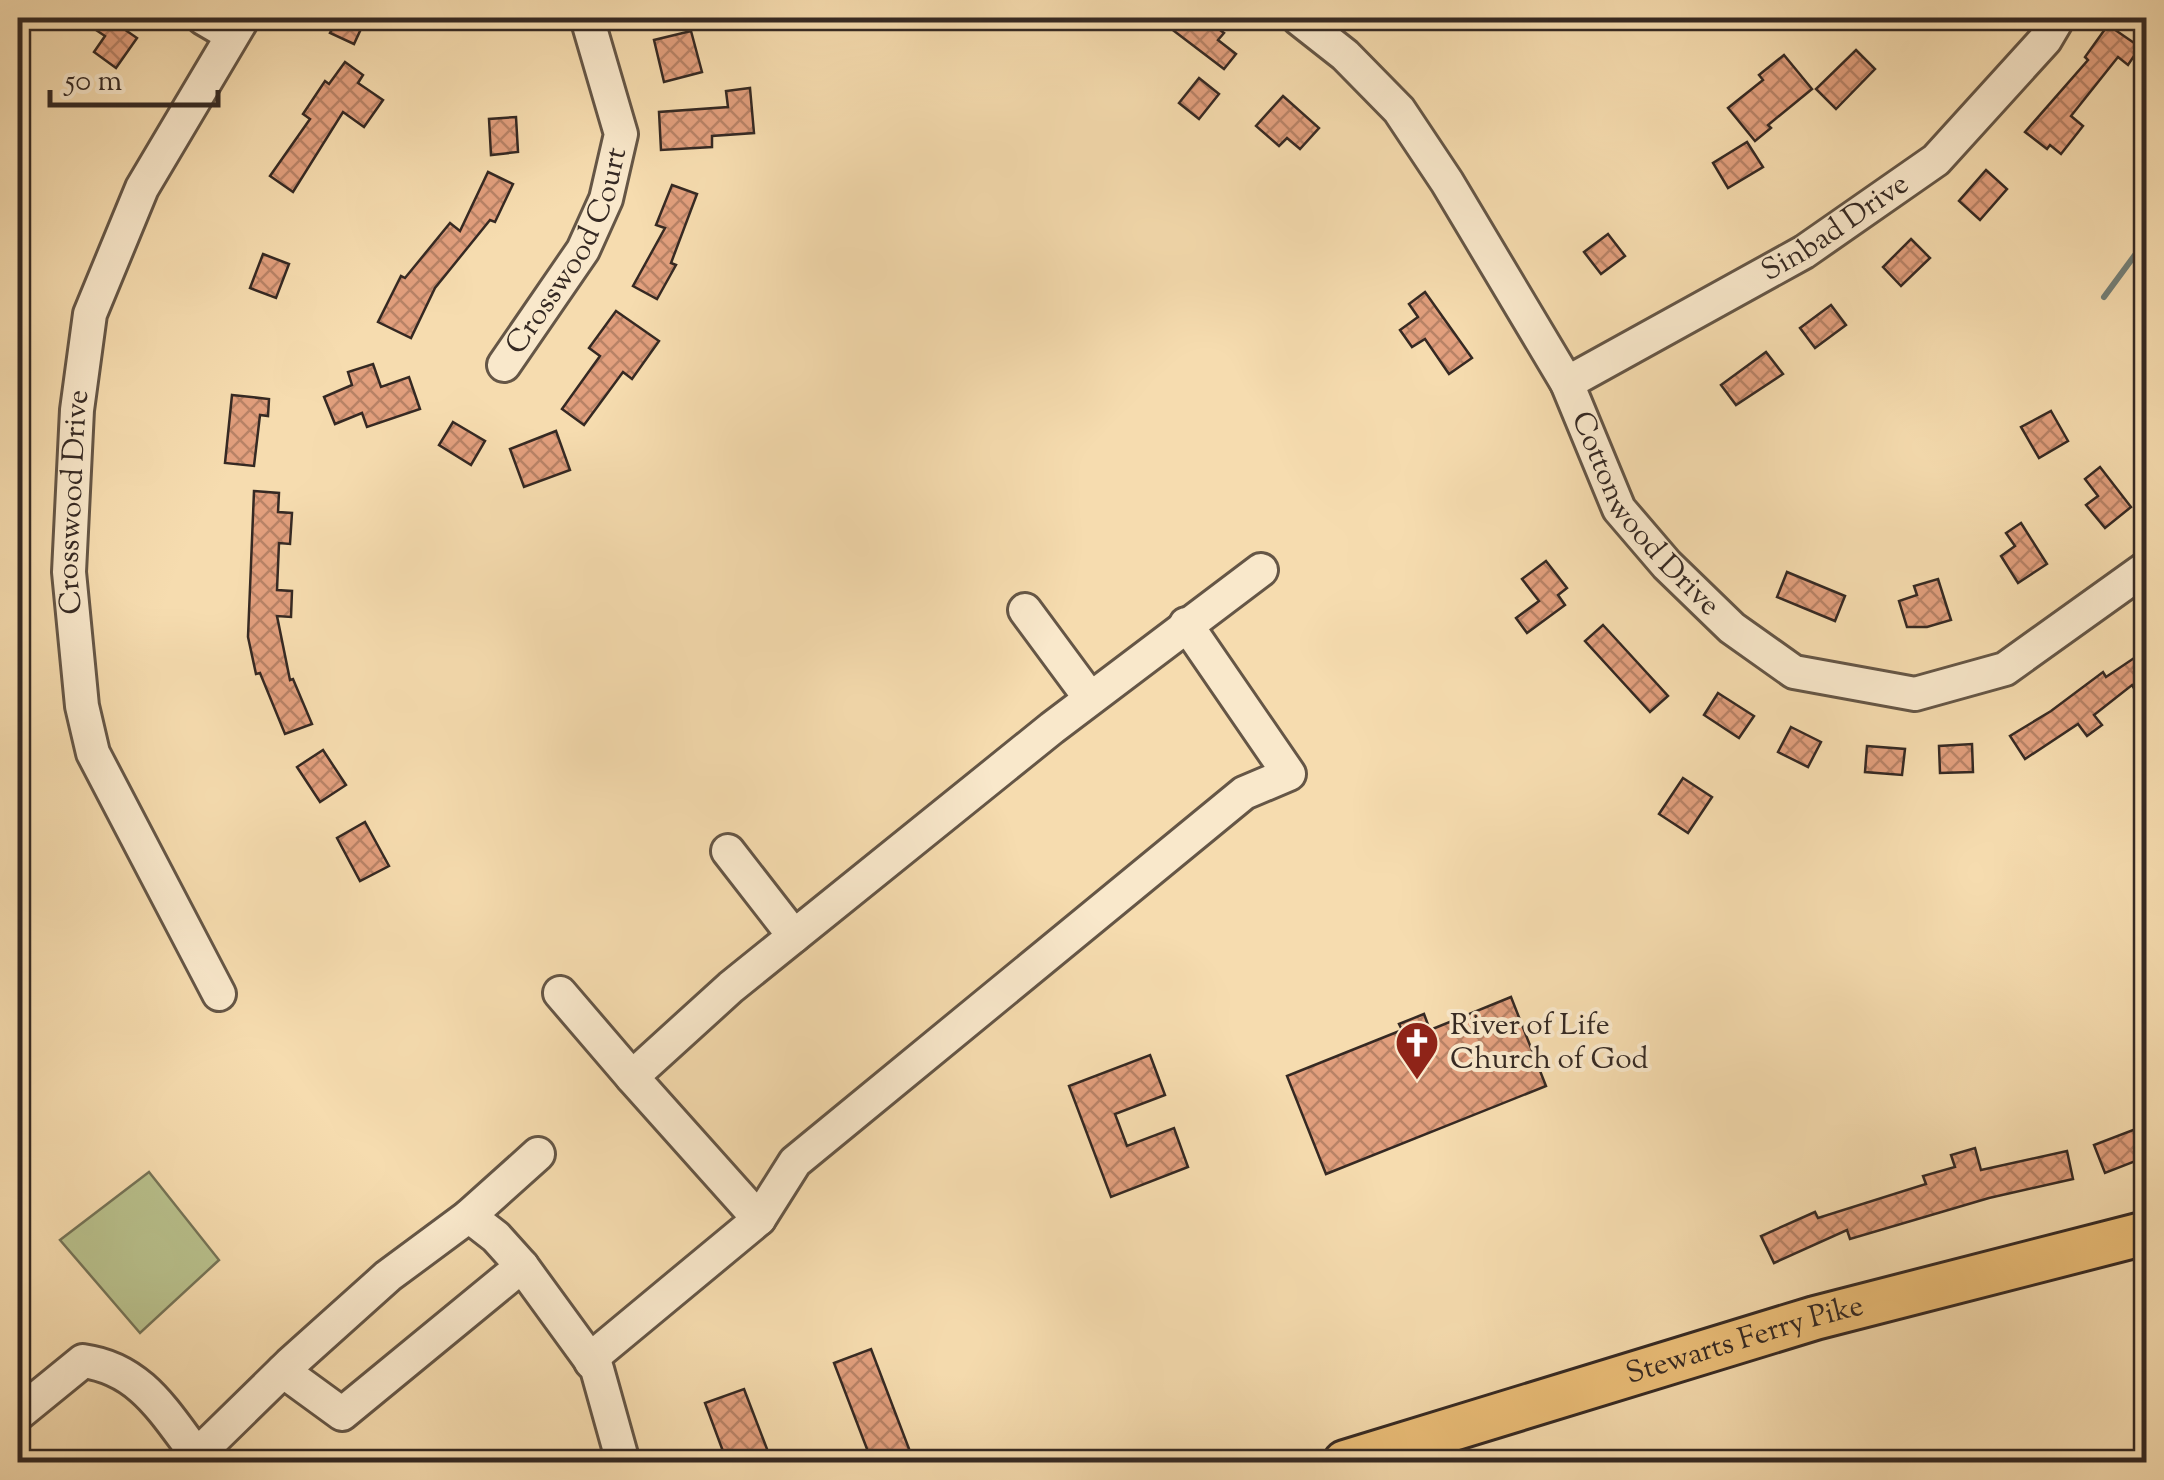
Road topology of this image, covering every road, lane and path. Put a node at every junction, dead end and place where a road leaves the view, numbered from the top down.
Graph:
1 (203, 18) edge
2 (587, 18) edge
3 (1298, 18) edge
4 (2058, 18) edge
5 (237, 26) edge
6 (504, 365) dead end
7 (1566, 383) junction
8 (2146, 568) edge
9 (1261, 570) dead end
10 (1025, 610) dead end
11 (1186, 624) junction
12 (1090, 698) junction
13 (728, 851) dead end
14 (794, 936) junction
15 (560, 992) dead end
16 (220, 994) dead end
17 (632, 1077) junction
18 (538, 1154) dead end
19 (469, 1216) junction
20 (759, 1218) junction
21 (2146, 1233) edge
22 (522, 1266) junction
23 (592, 1362) junction
24 (283, 1370) junction
25 (18, 1414) edge
26 (1433, 1450) edge
27 (187, 1459) edge
28 (623, 1462) edge
29 (1345, 1462) edge

1 - 5 street
2 - 6 street, Crosswood Court
3 - 7 street, Cottonwood Drive
4 - 7 street, Sinbad Drive
5 - 16 street, Crosswood Drive
7 - 8 street, Cottonwood Drive
9 - 11 street
10 - 12 street
11 - 12 street
11 - 20 street
12 - 14 street
13 - 14 street
14 - 17 street
15 - 17 street
17 - 20 street
18 - 19 street
19 - 22 street
19 - 24 street
20 - 23 street
21 - 26 main road, Stewarts Ferry Pike
22 - 23 street
22 - 24 street
23 - 28 street
24 - 27 street
25 - 27 street
26 - 29 main road, Stewarts Ferry Pike

